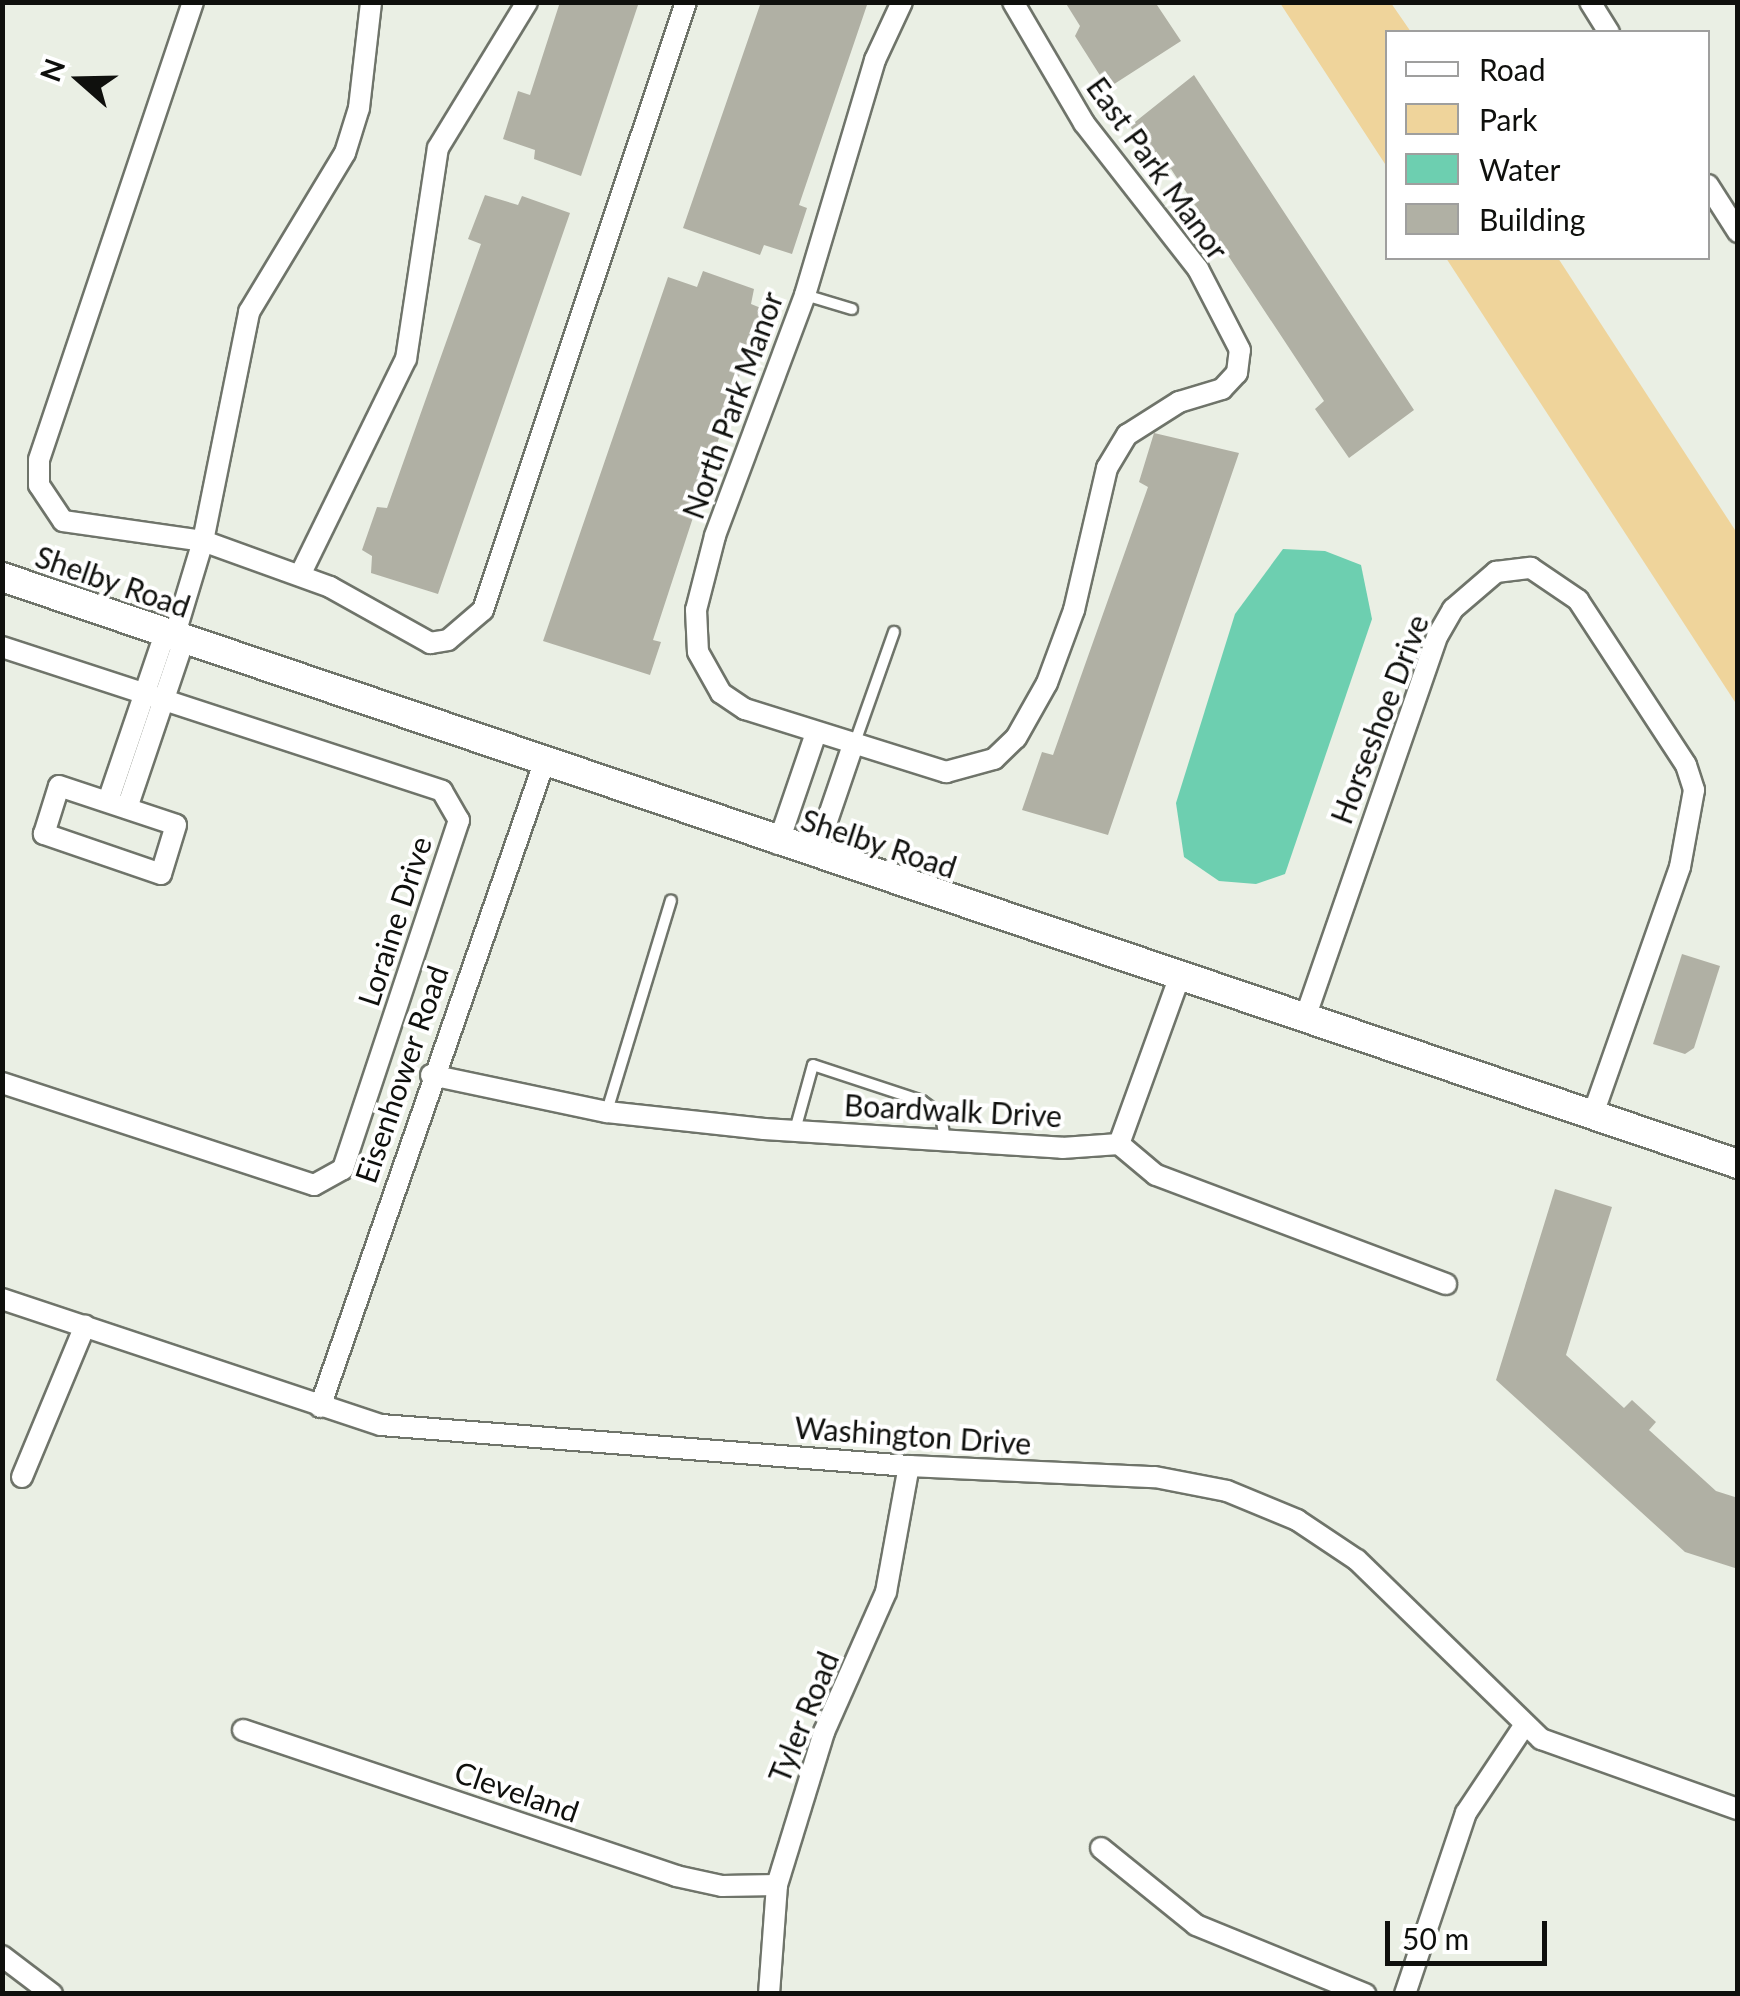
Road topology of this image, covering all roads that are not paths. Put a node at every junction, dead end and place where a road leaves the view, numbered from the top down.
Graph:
1 (193, 2) edge
2 (371, 2) edge
3 (526, 2) edge
4 (686, 2) edge
5 (902, 2) edge
6 (1013, 2) edge
7 (1590, 2) edge
8 (1608, 30) edge
9 (1710, 188) edge
10 (1738, 232) edge
11 (805, 295) junction
12 (852, 309) dead end
13 (1237, 373) joint
14 (203, 541) junction
15 (300, 575) junction
16 (2, 576) edge
17 (894, 632) dead end
18 (174, 637) junction
19 (2, 647) edge
20 (154, 695) junction
21 (816, 733) junction
22 (853, 746) junction
23 (544, 763) junction
24 (117, 805) junction
25 (778, 844) junction
26 (815, 856) junction
27 (671, 900) dead end
28 (1178, 978) junction
29 (1306, 1018) junction
30 (431, 1076) junction
31 (2, 1083) edge
32 (607, 1112) junction
33 (1592, 1117) junction
34 (795, 1131) junction
35 (945, 1141) junction
36 (1119, 1144) junction
37 (1738, 1164) edge
38 (1446, 1284) dead end
39 (2, 1299) edge
40 (85, 1326) junction
41 (320, 1407) junction
42 (909, 1466) junction
43 (22, 1477) dead end
44 (1524, 1726) junction
45 (242, 1730) dead end
46 (1738, 1808) edge
47 (1101, 1848) dead end
48 (777, 1885) junction
49 (2, 1956) edge
50 (52, 1994) edge
51 (769, 1994) edge
52 (1366, 1994) edge
53 (1404, 1994) edge

1 - 14 street
2 - 14 street
3 - 15 street
4 - 15 street
5 - 11 street, North Park Manor
6 - 13 street, East Park Manor
7 - 8 street
9 - 10 street
11 - 12 lane
11 - 21 street, North Park Manor
13 - 22 street, North Park Manor
14 - 15 street
14 - 18 street
16 - 18 street, Shelby Road
17 - 22 lane
18 - 20 street
18 - 23 street, Shelby Road
19 - 20 street, Loraine Drive
20 - 24 street
20 - 31 street, Loraine Drive
21 - 22 street, North Park Manor
21 - 25 street
22 - 26 street
23 - 25 street, Shelby Road
23 - 30 street, Eisenhower Road
24 - 24 street
25 - 26 street, Shelby Road
26 - 28 street, Shelby Road
27 - 32 lane
28 - 29 street, Shelby Road
28 - 36 street
29 - 33 street, Shelby Road
29 - 33 street, Horseshoe Drive
30 - 32 street, Boardwalk Drive
30 - 41 street, Eisenhower Road
32 - 34 street, Boardwalk Drive
33 - 37 street, Shelby Road
34 - 35 street, Boardwalk Drive
34 - 35 lane
35 - 36 street, Boardwalk Drive
36 - 38 street
39 - 40 street, Washington Drive
40 - 41 street, Washington Drive
40 - 43 street
41 - 42 street, Washington Drive
42 - 44 street, Washington Drive
42 - 48 street, Tyler Road
44 - 46 street, Washington Drive
44 - 53 street
45 - 48 street, Cleveland
47 - 52 street
48 - 51 street, Tyler Road
49 - 50 street

